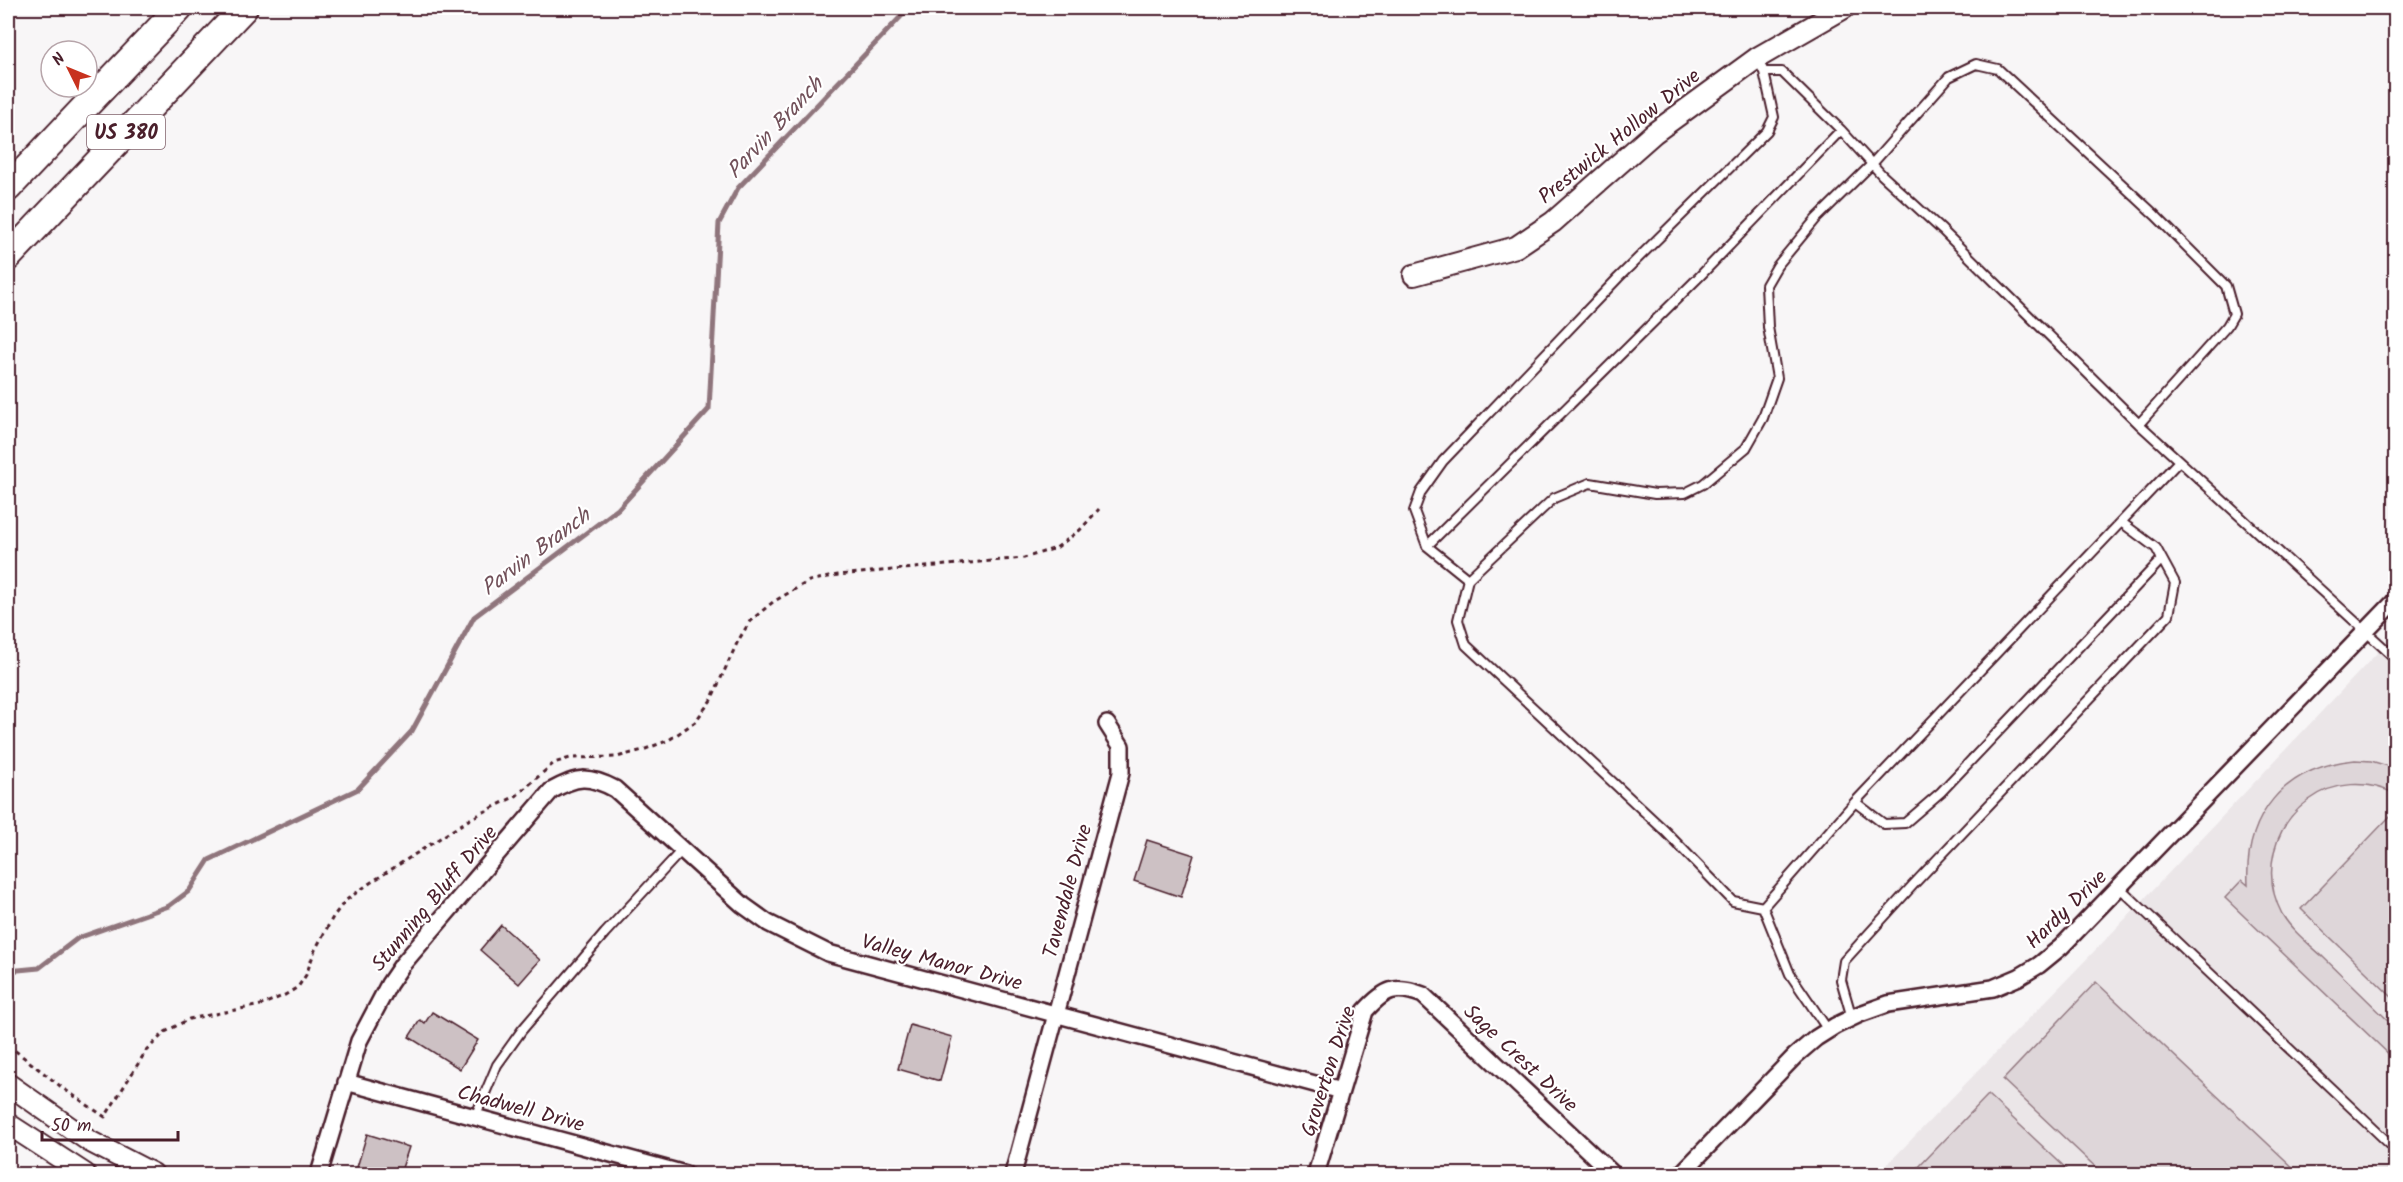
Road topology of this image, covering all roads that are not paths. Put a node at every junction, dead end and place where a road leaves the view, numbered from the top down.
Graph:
1 (179, 8) edge
2 (244, 8) edge
3 (1844, 8) edge
4 (1760, 65) junction
5 (1841, 130) junction
6 (1872, 164) junction
7 (8, 188) edge
8 (8, 257) edge
9 (1414, 275) dead end
10 (2139, 424) junction
11 (2179, 461) junction
12 (2121, 522) junction
13 (1427, 546) junction
14 (2162, 559) junction
15 (1468, 579) junction
16 (2396, 600) edge
17 (2366, 631) junction
18 (2396, 659) edge
19 (1107, 724) dead end
20 (582, 778) joint
21 (1855, 802) junction
22 (682, 850) junction
23 (2119, 887) junction
24 (1763, 907) junction
25 (1392, 989) joint
26 (1056, 1014) junction
27 (1852, 1018) junction
28 (1828, 1030) junction
29 (346, 1082) junction
30 (8, 1084) edge
31 (1341, 1091) junction
32 (475, 1117) junction
33 (8, 1124) edge
34 (2396, 1150) edge
35 (86, 1174) edge
36 (153, 1174) edge
37 (319, 1174) edge
38 (685, 1174) edge
39 (1013, 1174) edge
40 (1316, 1174) edge
41 (1613, 1174) edge
42 (1681, 1174) edge

1 - 7 highway, US 380
2 - 8 highway, US 380
3 - 4 street, Prestwick Hollow Drive
4 - 5 lane
4 - 9 street, Prestwick Hollow Drive
4 - 13 lane
5 - 6 lane
5 - 13 lane
6 - 10 lane
6 - 10 lane
6 - 15 lane
10 - 11 lane
11 - 12 lane
11 - 17 lane
12 - 14 lane
12 - 21 lane
13 - 15 lane
14 - 21 lane
14 - 27 lane
15 - 24 lane
16 - 17 street, Hardy Drive
17 - 18 lane
17 - 23 street, Hardy Drive
19 - 26 street, Tavendale Drive
20 - 22 street, Valley Manor Drive
20 - 29 street, Stunning Bluff Drive
21 - 24 lane
22 - 26 street, Valley Manor Drive
22 - 32 lane
23 - 27 street, Hardy Drive
23 - 34 lane
24 - 28 lane
25 - 31 street, Groverton Drive
25 - 41 street, Sage Crest Drive
26 - 31 street, Valley Manor Drive
26 - 39 street, Tavendale Drive
27 - 28 street, Hardy Drive
28 - 42 street, Hardy Drive
29 - 32 street, Chadwell Drive
29 - 37 street, Stunning Bluff Drive
30 - 36 street
31 - 40 street, Groverton Drive
32 - 38 street, Chadwell Drive
33 - 35 street

